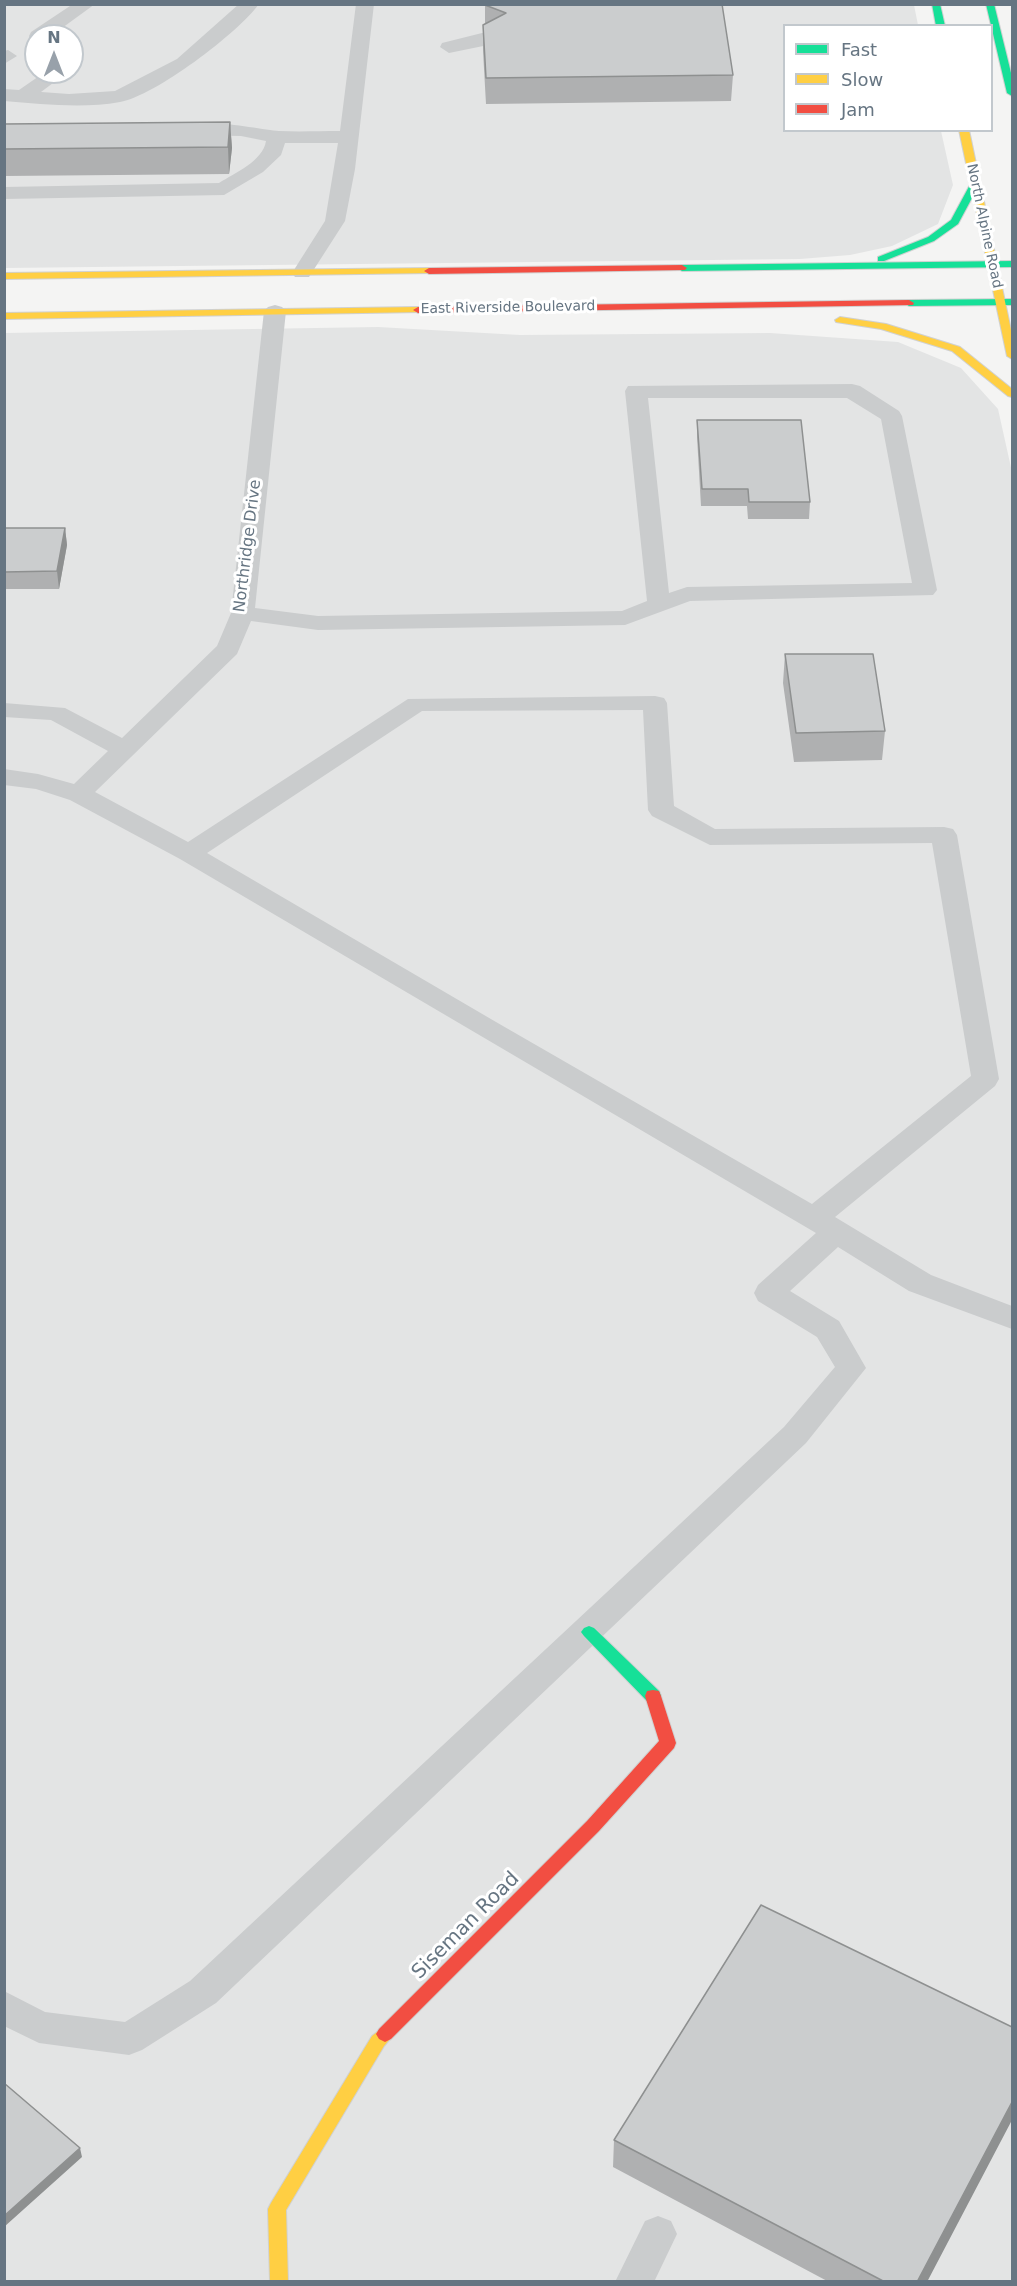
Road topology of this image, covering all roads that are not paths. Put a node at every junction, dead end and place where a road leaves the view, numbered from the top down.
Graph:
1 (86, 4) edge
2 (250, 4) edge
3 (365, 4) edge
4 (936, 4) edge
5 (990, 4) edge
6 (56, 24) edge
7 (941, 24) edge
8 (498, 35) edge
9 (449, 47) dead end
10 (1010, 70) edge
11 (35, 84) edge
12 (1012, 93) edge
13 (14, 95) edge
14 (170, 132) edge
15 (964, 132) edge
16 (276, 137) junction
17 (349, 137) junction
18 (975, 183) junction
19 (4, 193) edge
20 (1012, 264) edge
21 (993, 265) junction
22 (861, 266) junction
23 (302, 273) junction
24 (4, 276) edge
25 (1007, 302) edge
26 (731, 305) junction
27 (274, 311) junction
28 (4, 316) edge
29 (1012, 356) edge
30 (1012, 394) edge
31 (658, 605) junction
32 (243, 613) junction
33 (4, 710) edge
34 (125, 750) junction
35 (4, 777) edge
36 (80, 794) junction
37 (189, 853) junction
38 (825, 1225) junction
39 (1012, 1318) edge
40 (589, 1632) junction
41 (4, 2007) edge
42 (658, 2234) dead end
43 (279, 2282) edge
44 (634, 2282) edge

1 - 6 lane
2 - 13 lane
3 - 17 lane
4 - 7 main road
5 - 10 main road
8 - 9 lane
10 - 12 main road
11 - 13 lane
14 - 16 lane
15 - 18 main road, North Alpine Road
16 - 17 lane
16 - 19 lane
17 - 23 lane
18 - 21 main road, North Alpine Road
18 - 22 main road
20 - 21 main road
21 - 22 main road
21 - 25 main road, North Alpine Road
22 - 23 main road
23 - 24 main road
25 - 26 main road, East Riverside Boulevard
25 - 29 main road, North Alpine Road
26 - 27 main road, East Riverside Boulevard
26 - 30 main road
27 - 28 main road, East Riverside Boulevard
27 - 32 lane, Northridge Drive
31 - 31 lane
31 - 32 lane
32 - 34 lane, Northridge Drive
33 - 34 lane
34 - 36 lane, Northridge Drive
35 - 36 lane
36 - 37 lane
37 - 38 lane
37 - 38 lane
38 - 39 lane
38 - 40 lane
40 - 41 lane
40 - 43 main road, Siseman Road
42 - 44 lane

